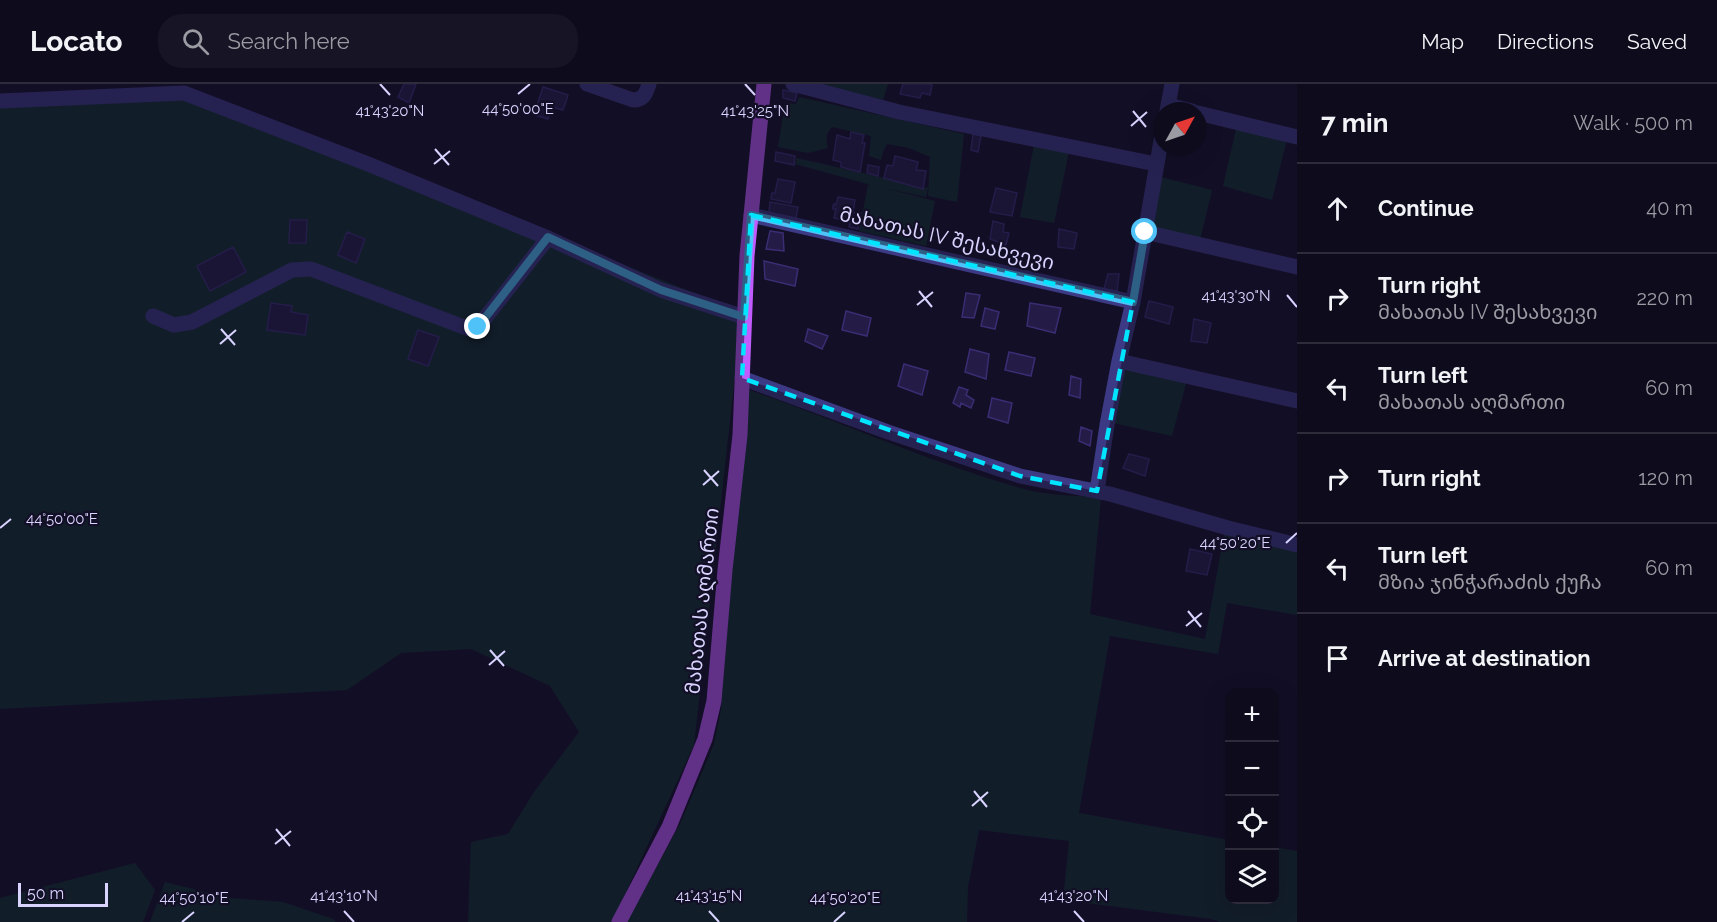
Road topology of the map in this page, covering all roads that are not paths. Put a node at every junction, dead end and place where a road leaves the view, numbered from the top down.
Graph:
1 (586, 84) edge
2 (649, 84) edge
3 (764, 84) edge
4 (792, 84) edge
5 (1172, 84) edge
6 (184, 88) edge
7 (0, 101) edge
8 (1168, 102) edge
9 (1207, 115) edge
10 (1297, 137) edge
11 (1158, 156) edge
12 (1156, 164) junction
13 (751, 215) junction
14 (1145, 232) junction
15 (548, 237) junction
16 (1297, 267) edge
17 (1133, 302) junction
18 (153, 316) dead end
19 (744, 317) junction
20 (1119, 361) junction
21 (742, 378) junction
22 (1297, 401) edge
23 (1096, 491) junction
24 (1297, 545) edge
25 (619, 922) edge

1 - 2 street
3 - 13 main road, მახათას აღმართი
4 - 12 street
5 - 8 street
6 - 7 street
6 - 15 street
9 - 10 street
11 - 12 street
12 - 14 street
13 - 17 street, მახათას IV შესახვევი
13 - 19 main road, მახათას აღმართი
14 - 16 street
14 - 17 street
15 - 18 street
15 - 19 street
17 - 20 street
19 - 21 main road, მახათას აღმართი
20 - 22 street
20 - 23 street
21 - 23 street
21 - 25 main road, მახათას აღმართი
23 - 24 street

